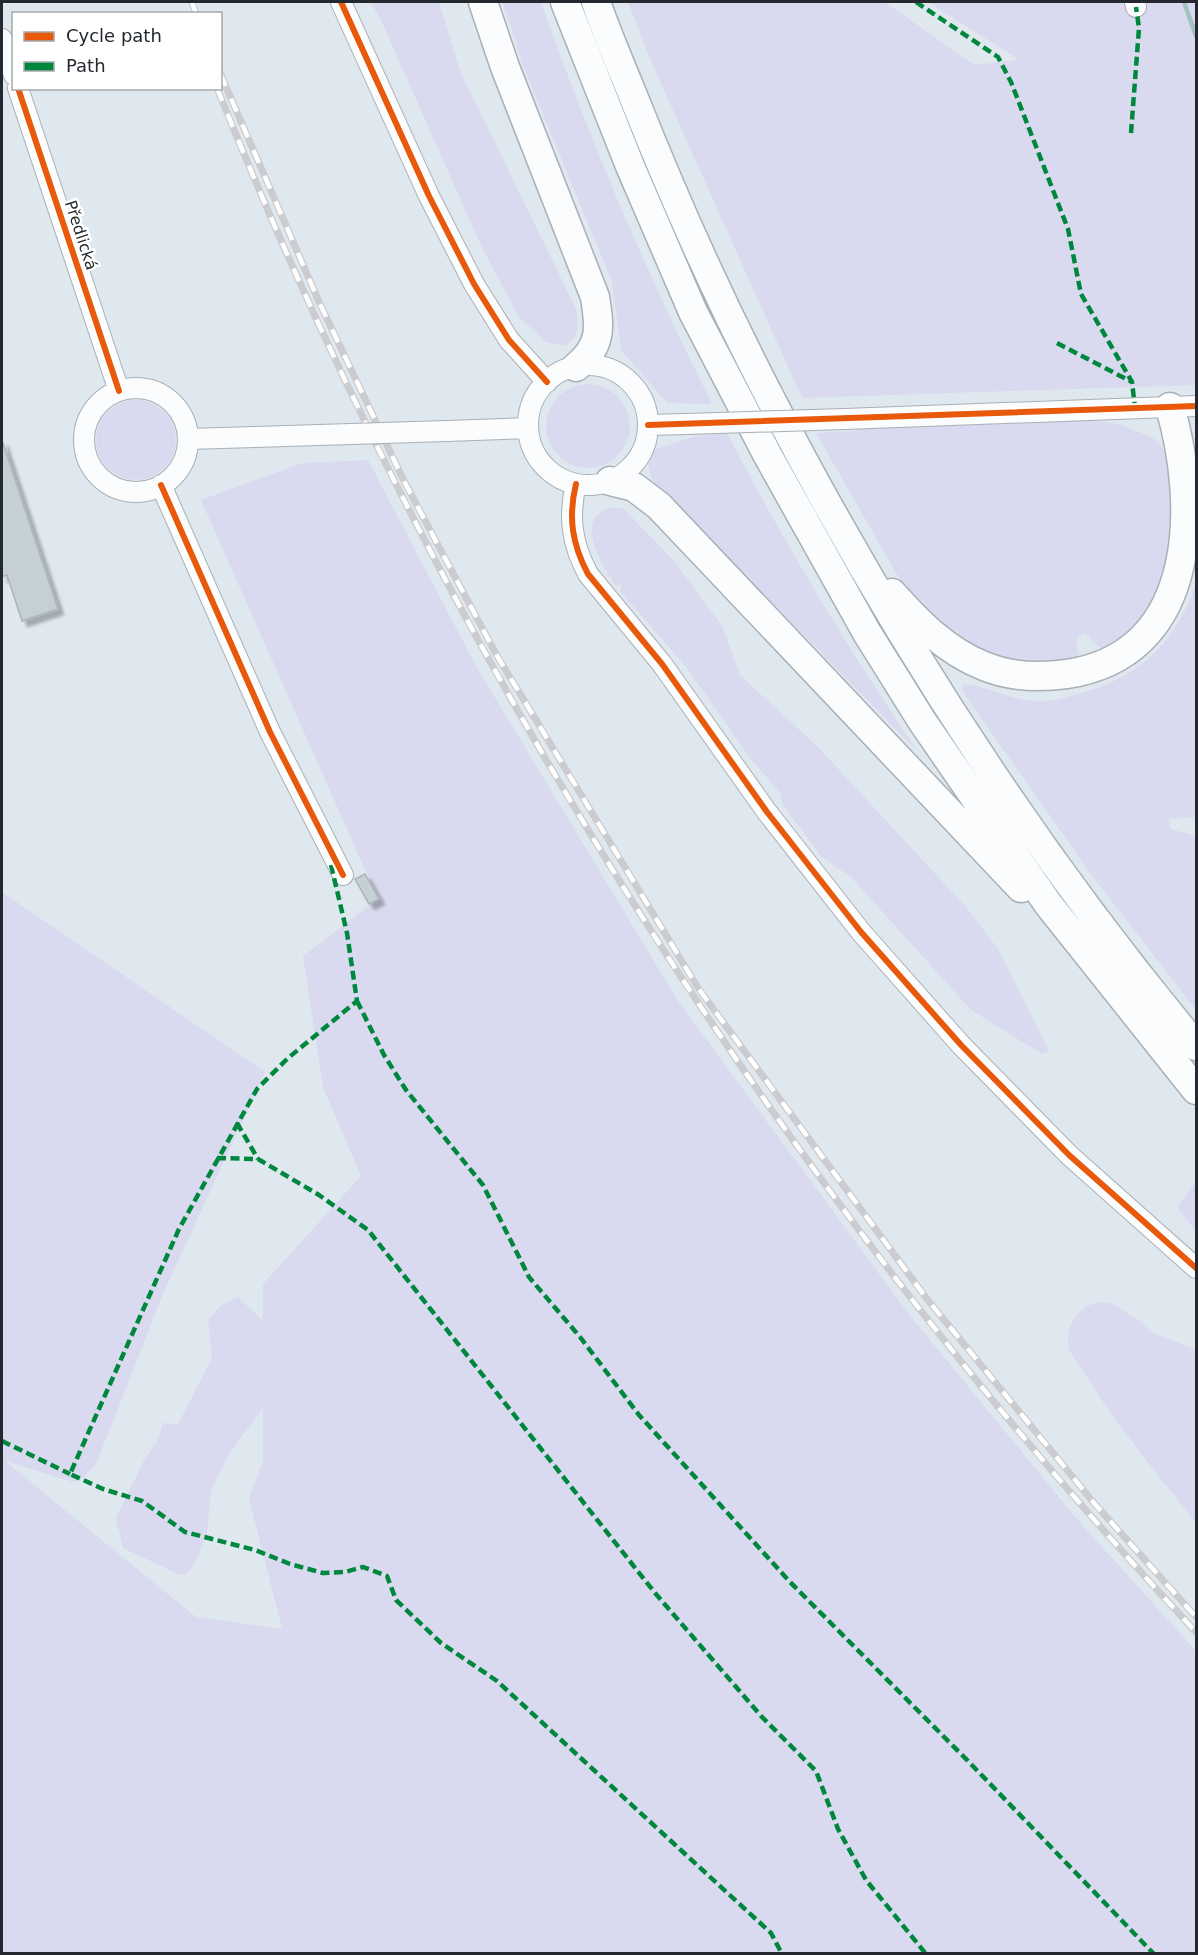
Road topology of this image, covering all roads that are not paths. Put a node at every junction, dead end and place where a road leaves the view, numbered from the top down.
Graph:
1 (341, 2) edge
2 (483, 2) edge
3 (565, 2) edge
4 (596, 2) edge
5 (2, 39) edge
6 (12, 69) edge
7 (19, 90) edge
8 (576, 367) junction
9 (547, 382) junction
10 (119, 391) junction
11 (1183, 407) edge
12 (648, 425) junction
13 (528, 428) junction
14 (188, 439) junction
15 (610, 481) junction
16 (576, 484) junction
17 (161, 485) junction
18 (850, 547) junction
19 (343, 875) dead end
20 (1089, 957) junction
21 (1197, 1046) edge
22 (1197, 1090) edge
23 (1197, 1268) edge

1 - 9 street
2 - 8 highway
3 - 20 highway
4 - 18 highway
5 - 6 street
7 - 10 street, Předlická
8 - 9 street
8 - 12 street
9 - 13 street
10 - 14 street
10 - 17 street
11 - 12 street, bridge
11 - 18 highway
12 - 15 street
13 - 14 street, bridge
13 - 16 street
14 - 17 street
15 - 16 street
15 - 20 highway
16 - 23 street
17 - 19 street
18 - 21 highway
20 - 22 highway

